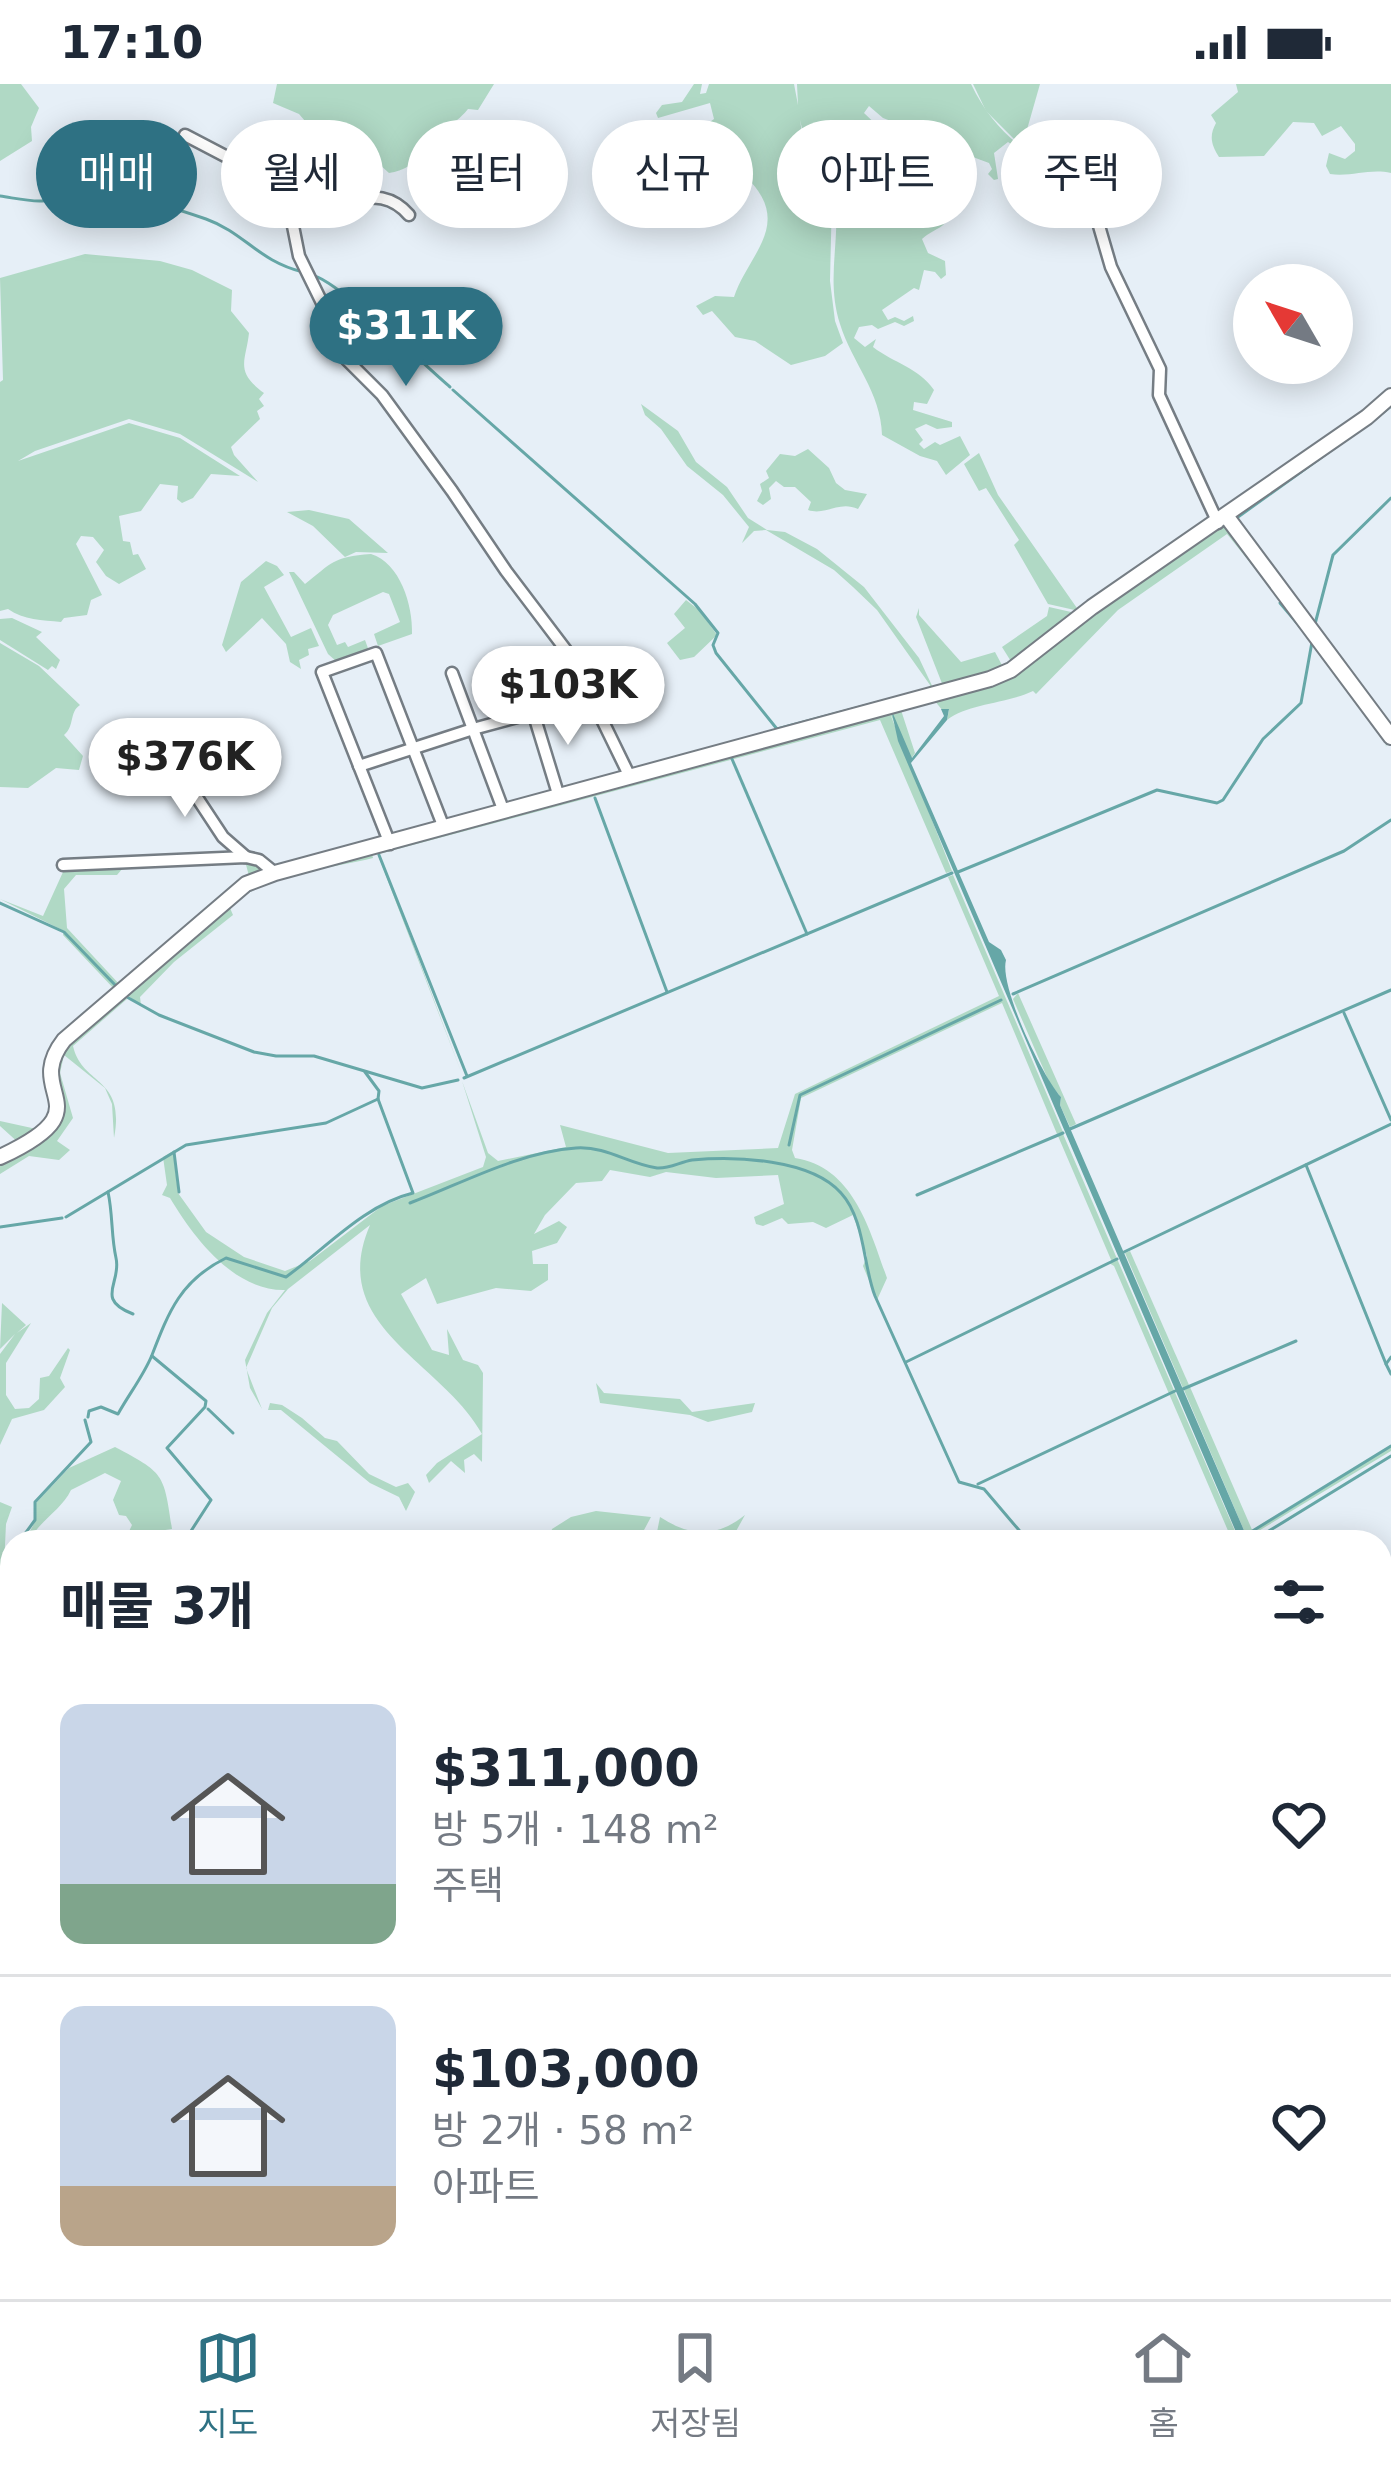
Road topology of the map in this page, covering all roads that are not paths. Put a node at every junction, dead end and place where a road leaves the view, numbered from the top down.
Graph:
1 (293, 228) edge
2 (1100, 228) edge
3 (1391, 396) edge
4 (1222, 520) junction
5 (452, 673) dead end
6 (591, 697) junction
7 (533, 712) junction
8 (473, 729) junction
9 (1391, 737) edge
10 (164, 746) dead end
11 (414, 747) junction
12 (359, 766) junction
13 (630, 777) junction
14 (559, 796) junction
15 (504, 812) junction
16 (444, 828) junction
17 (390, 844) junction
18 (246, 857) junction
19 (63, 865) dead end
20 (275, 873) junction
21 (0, 1157) edge

1 - 6 street
2 - 4 street
3 - 4 street
4 - 9 street
4 - 13 street
5 - 8 street
6 - 7 street
6 - 13 street
7 - 8 street
7 - 14 street
8 - 11 street
8 - 15 street
10 - 18 street
11 - 12 street
11 - 12 street
11 - 16 street
12 - 17 street
13 - 14 street
14 - 15 street
15 - 16 street
16 - 17 street
17 - 20 street
18 - 19 street
18 - 20 street
20 - 21 street

